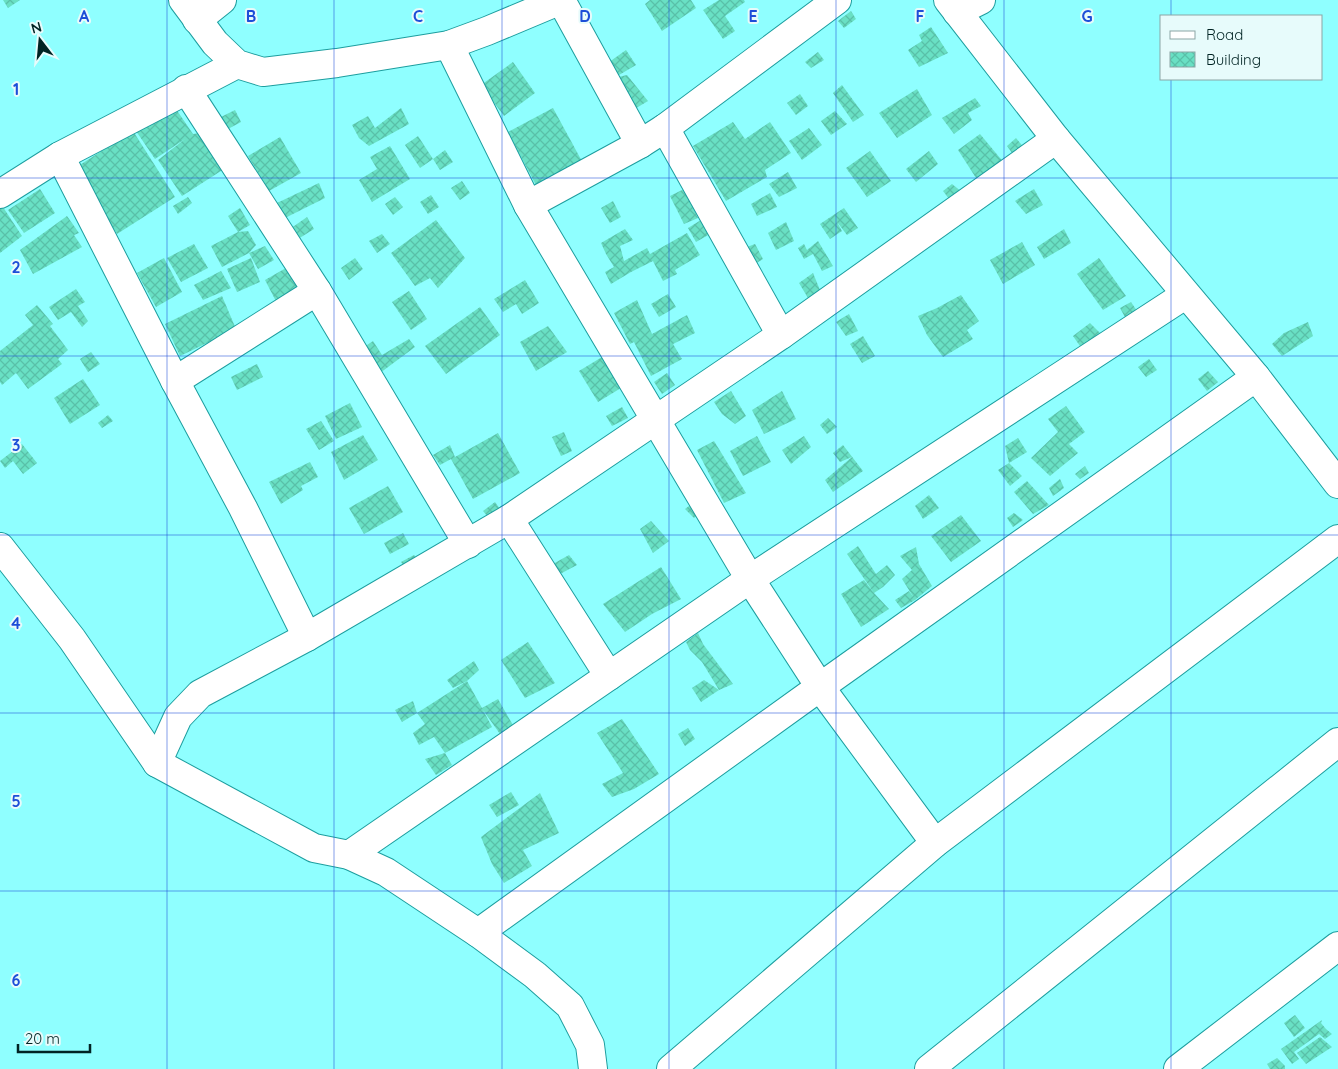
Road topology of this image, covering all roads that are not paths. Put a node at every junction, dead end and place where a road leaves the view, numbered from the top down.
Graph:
1 (222, 0) edge
2 (561, 0) edge
3 (837, 0) edge
4 (981, 0) edge
5 (952, 6) edge
6 (190, 10) edge
7 (449, 44) junction
8 (236, 64) junction
9 (186, 89) junction
10 (665, 128) junction
11 (1056, 139) junction
12 (640, 144) junction
13 (60, 156) junction
14 (0, 194) edge
15 (528, 205) junction
16 (317, 291) junction
17 (1185, 295) junction
18 (781, 335) junction
19 (1256, 377) junction
20 (175, 381) junction
21 (654, 420) junction
22 (1338, 484) edge
23 (509, 519) junction
24 (1338, 539) edge
25 (468, 544) junction
26 (0, 547) edge
27 (750, 579) junction
28 (307, 637) junction
29 (609, 676) junction
30 (820, 687) junction
31 (1338, 742) edge
32 (158, 763) junction
33 (935, 843) junction
34 (349, 855) junction
35 (478, 933) junction
36 (1338, 946) edge
37 (593, 1069) edge
38 (671, 1069) edge
39 (930, 1069) edge
40 (1178, 1069) edge

1 - 6 street
2 - 7 street
2 - 12 street
3 - 10 street
4 - 5 street
5 - 11 street
6 - 8 street
7 - 8 street
7 - 15 street
8 - 9 street
9 - 13 street
9 - 16 street
10 - 12 street
10 - 18 street
11 - 17 street
11 - 18 street
12 - 15 street
13 - 14 street
13 - 20 street
15 - 21 street
16 - 20 street
16 - 25 street
17 - 19 street
17 - 27 street
18 - 21 street
19 - 22 street
19 - 30 street
20 - 28 street
21 - 23 street
21 - 27 street
23 - 25 street
23 - 29 street
24 - 33 street
25 - 28 street
26 - 32 street
27 - 29 street
27 - 30 street
28 - 32 street
29 - 34 street
30 - 33 street
30 - 35 street
31 - 39 street
32 - 34 street
33 - 38 street
34 - 35 street
35 - 37 street
36 - 40 street

